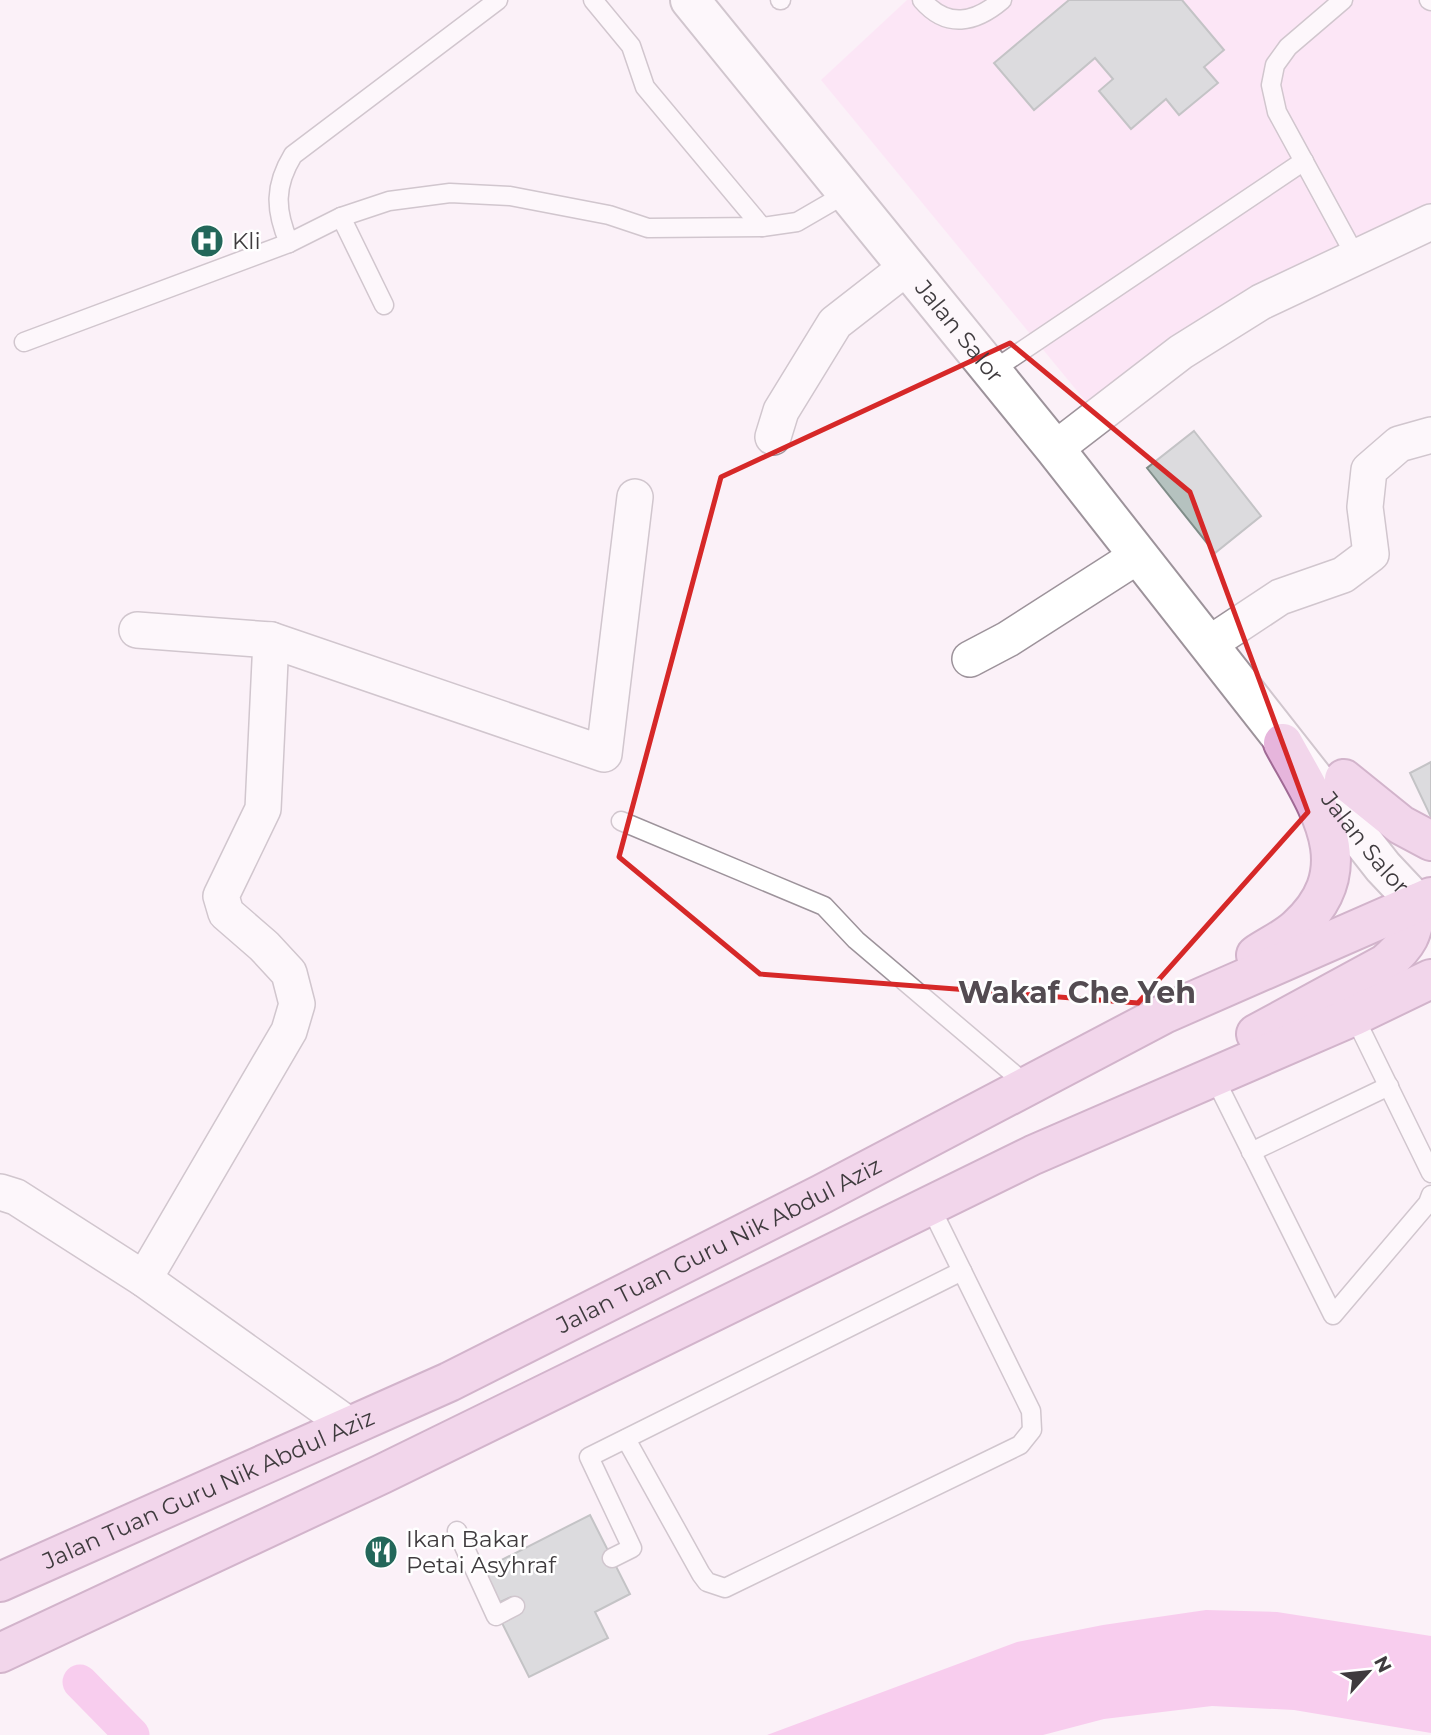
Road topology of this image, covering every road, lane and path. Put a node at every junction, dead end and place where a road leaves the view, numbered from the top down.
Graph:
1 (498, 0) edge
2 (593, 0) edge
3 (690, 0) edge
4 (922, 0) edge
5 (1002, 0) edge
6 (1343, 0) edge
7 (1304, 161) junction
8 (847, 193) junction
9 (341, 217) junction
10 (1431, 222) edge
11 (762, 227) junction
12 (289, 243) junction
13 (1356, 257) junction
14 (907, 267) junction
15 (384, 305) dead end
16 (24, 342) dead end
17 (992, 371) junction
18 (1431, 435) edge
19 (773, 437) dead end
20 (1055, 449) junction
21 (635, 497) dead end
22 (1139, 555) junction
23 (137, 630) dead end
24 (271, 640) junction
25 (1218, 654) junction
26 (970, 659) dead end
27 (1283, 743) junction
28 (1344, 779) junction
29 (621, 821) dead end
30 (1431, 841) edge
31 (1426, 903) edge
32 (1431, 979) edge
33 (1166, 1013) junction
34 (1354, 1016) junction
35 (1214, 1077) junction
36 (1028, 1086) junction
37 (1389, 1086) junction
38 (1251, 1152) junction
39 (1033, 1155) junction
40 (1431, 1173) edge
41 (0, 1192) edge
42 (1431, 1195) edge
43 (930, 1206) junction
44 (962, 1271) junction
45 (144, 1279) junction
46 (350, 1426) junction
47 (626, 1439) junction
48 (457, 1531) dead end
49 (612, 1558) dead end
50 (0, 1581) edge
51 (515, 1606) dead end
52 (0, 1653) edge

1 - 12 lane
2 - 11 lane
3 - 8 main road, Jalan Salor
4 - 5 lane
6 - 7 lane
7 - 13 lane
7 - 17 lane
8 - 11 lane
8 - 14 main road, Jalan Salor
9 - 11 lane
9 - 12 lane
9 - 15 lane
10 - 13 street
12 - 16 lane
13 - 20 street
14 - 17 main road, Jalan Salor
14 - 19 street
17 - 20 main road, Jalan Salor
18 - 25 street
20 - 22 main road, Jalan Salor
21 - 24 street
22 - 25 main road, Jalan Salor
22 - 26 street
23 - 24 street
24 - 45 street
25 - 27 main road, Jalan Salor
25 - 28 main road, Jalan Salor
27 - 31 main road, Jalan Salor
27 - 33 main road
28 - 30 main road
28 - 31 main road, Jalan Salor
29 - 36 lane
31 - 33 main road, Jalan Tuan Guru Nik Abdul Aziz
31 - 39 main road
32 - 34 main road
33 - 36 main road, Jalan Tuan Guru Nik Abdul Aziz
34 - 35 main road
34 - 37 lane
35 - 38 lane
35 - 39 main road
36 - 46 main road, Jalan Tuan Guru Nik Abdul Aziz
37 - 38 lane
37 - 40 lane
38 - 42 lane
39 - 43 main road
41 - 45 street
43 - 44 lane
43 - 52 main road
44 - 47 lane
44 - 47 lane
45 - 46 street
46 - 50 main road, Jalan Tuan Guru Nik Abdul Aziz
47 - 49 lane
48 - 51 lane

